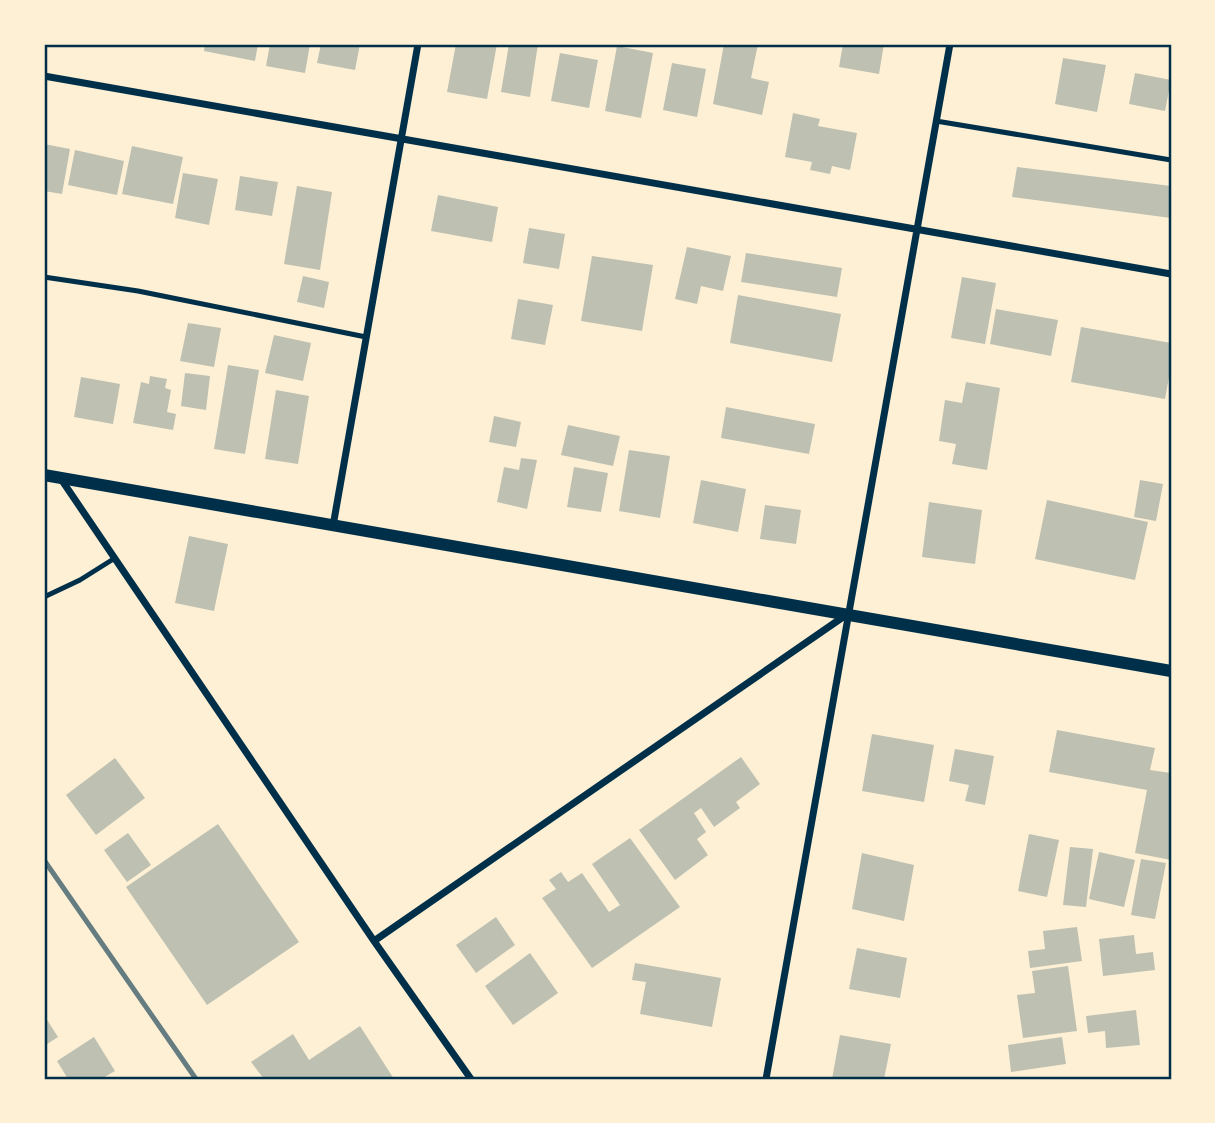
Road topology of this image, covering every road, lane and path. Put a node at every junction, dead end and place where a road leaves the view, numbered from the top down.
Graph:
1 (418, 44) edge
2 (950, 44) edge
3 (44, 76) edge
4 (936, 121) junction
5 (401, 140) junction
6 (1171, 160) edge
7 (918, 231) junction
8 (1171, 274) edge
9 (44, 276) edge
10 (366, 337) junction
11 (44, 475) edge
12 (61, 478) junction
13 (333, 526) junction
14 (115, 558) junction
15 (44, 597) edge
16 (848, 613) junction
17 (1171, 671) edge
18 (374, 941) junction
19 (471, 1079) edge
20 (766, 1079) edge

1 - 5 street
2 - 4 street
3 - 5 street
4 - 6 lane
4 - 7 street
5 - 7 street
5 - 10 street
7 - 8 street
7 - 16 street
9 - 10 lane
10 - 13 street
11 - 12 street
12 - 13 street
12 - 14 street
13 - 16 street
14 - 15 lane
14 - 18 street
16 - 17 street
16 - 18 street
16 - 20 street
18 - 19 street

